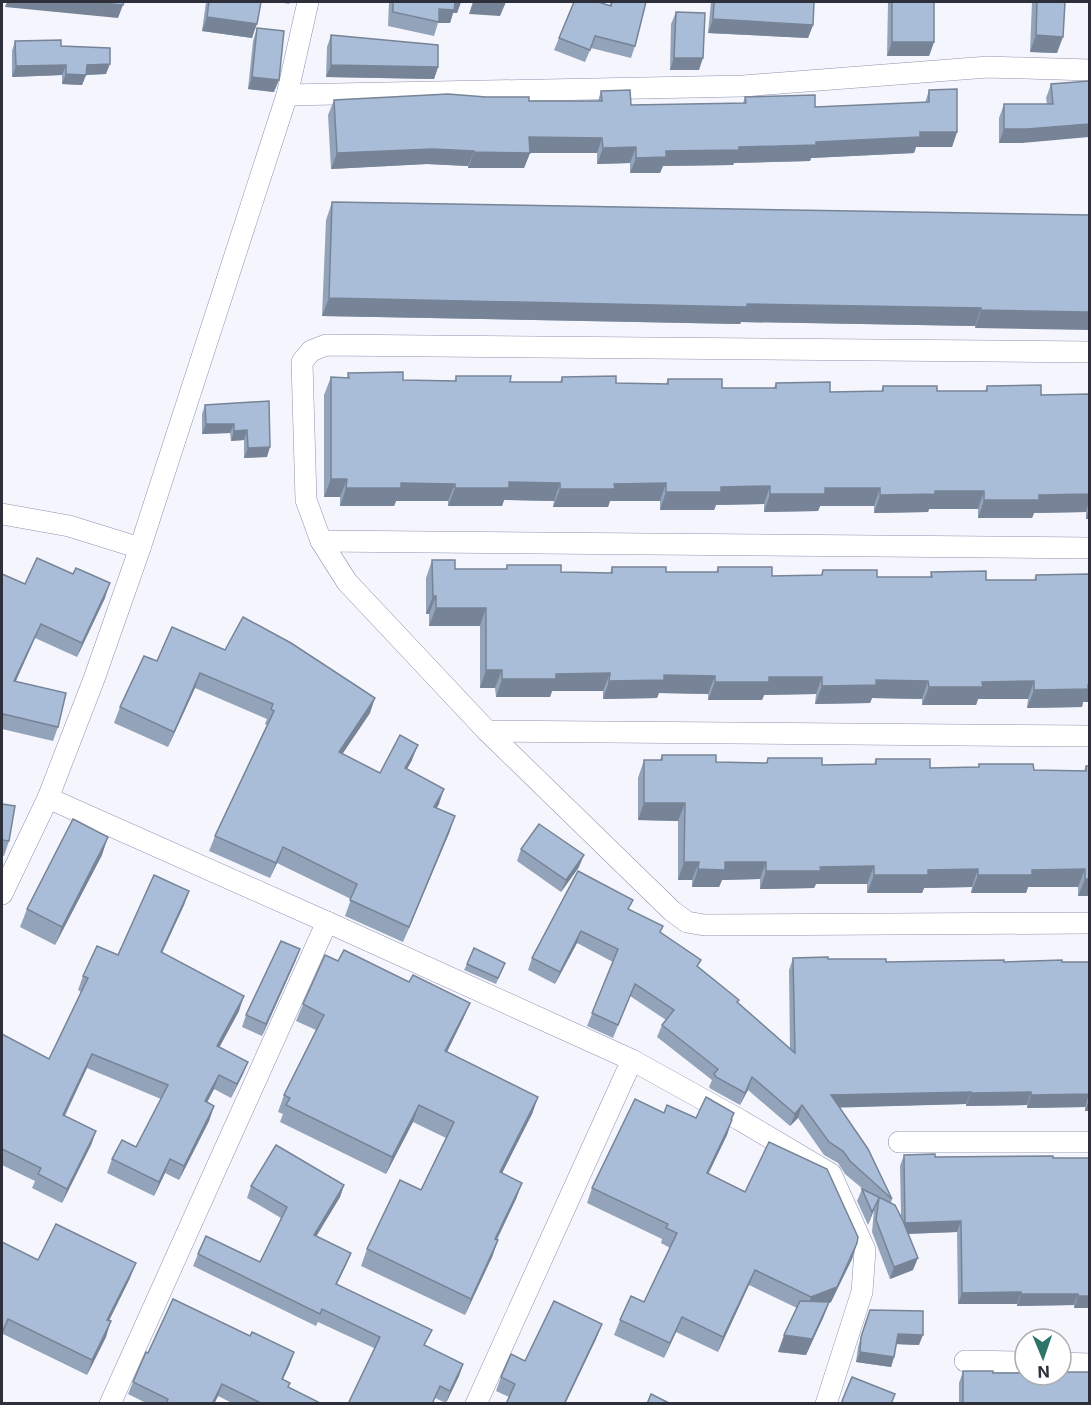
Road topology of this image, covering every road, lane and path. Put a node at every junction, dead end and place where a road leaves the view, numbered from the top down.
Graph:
1 (308, 2) edge
2 (1089, 70) edge
3 (287, 95) junction
4 (1089, 352) edge
5 (2, 514) edge
6 (321, 541) junction
7 (140, 548) junction
8 (1089, 548) edge
9 (487, 731) junction
10 (1089, 736) edge
11 (48, 798) junction
12 (2, 894) edge
13 (327, 922) junction
14 (1089, 923) edge
15 (632, 1060) junction
16 (899, 1142) dead end
17 (1089, 1142) edge
18 (965, 1361) dead end
19 (1013, 1362) edge
20 (1073, 1363) edge
21 (1089, 1364) edge
22 (111, 1404) edge
23 (476, 1404) edge
24 (826, 1404) edge

1 - 3 street
2 - 3 street
3 - 7 street
4 - 6 street
5 - 7 street
6 - 8 street
6 - 9 street
7 - 11 street
9 - 10 street
9 - 14 street
11 - 12 street
11 - 13 street
13 - 15 street
13 - 22 street
15 - 23 street
15 - 24 street
16 - 17 street
18 - 19 street
20 - 21 street

